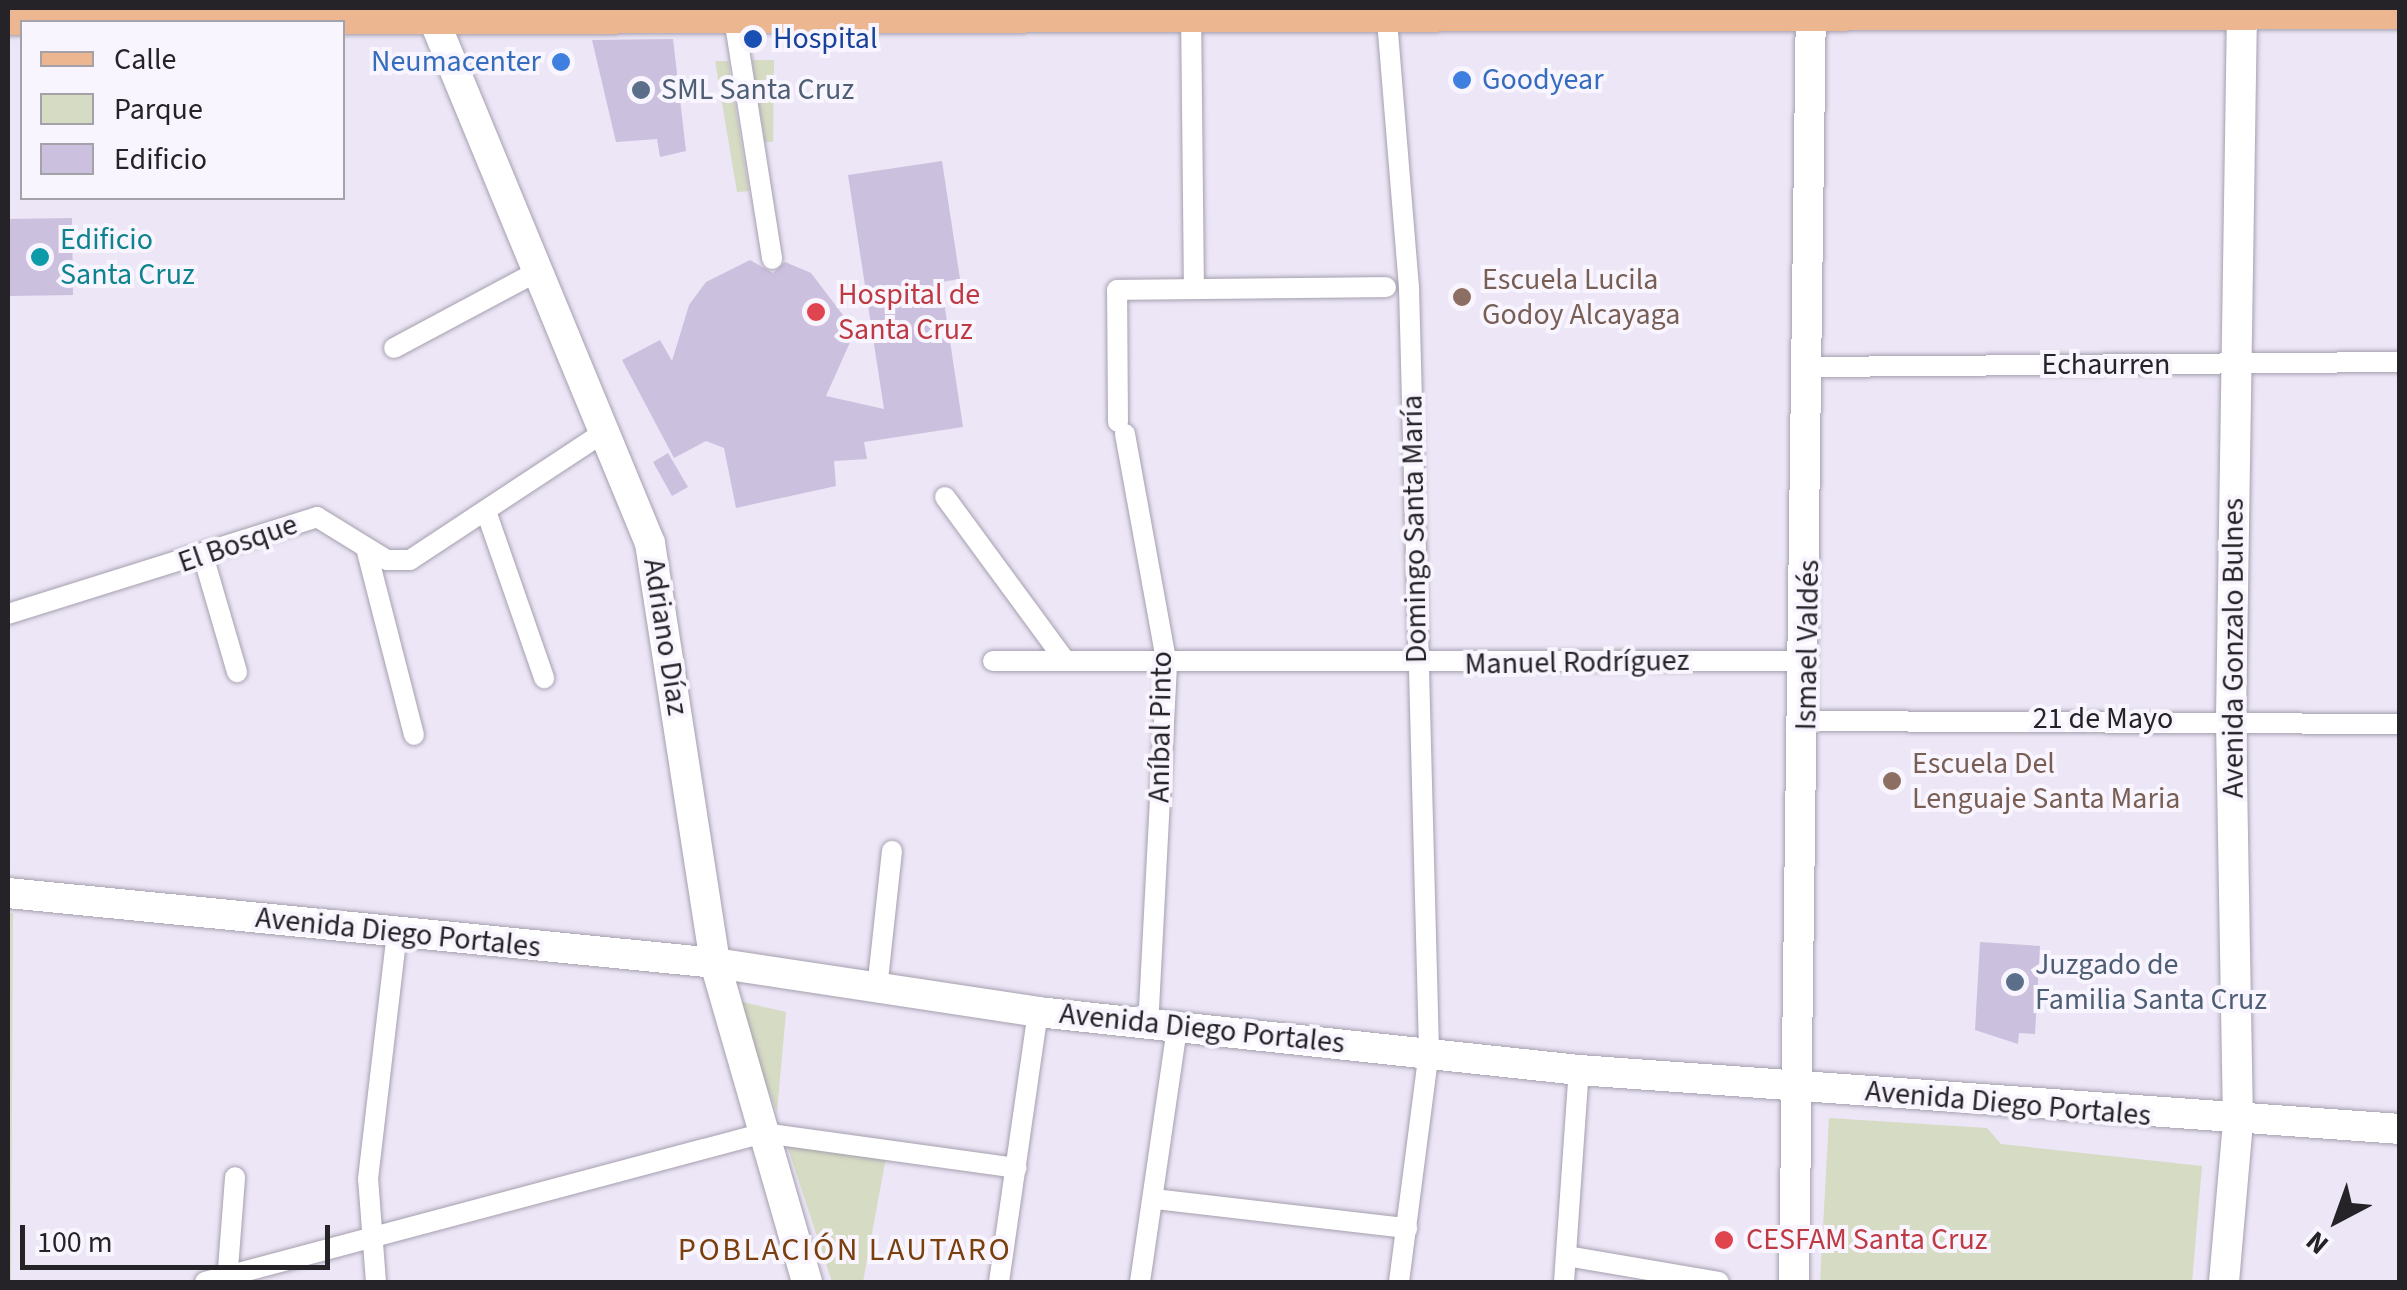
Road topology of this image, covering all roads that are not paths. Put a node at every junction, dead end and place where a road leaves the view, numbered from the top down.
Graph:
1 (1811, 11) edge
2 (2240, 11) edge
3 (1191, 12) edge
4 (1387, 12) edge
5 (2400, 13) edge
6 (431, 14) edge
7 (734, 18) junction
8 (8, 19) edge
9 (772, 259) dead end
10 (540, 270) junction
11 (1386, 287) dead end
12 (1194, 288) junction
13 (394, 348) dead end
14 (2400, 362) edge
15 (2235, 364) junction
16 (1812, 367) junction
17 (604, 432) junction
18 (945, 497) dead end
19 (486, 514) junction
20 (366, 548) junction
21 (204, 558) junction
22 (8, 614) edge
23 (1064, 660) junction
24 (992, 661) dead end
25 (1807, 661) junction
26 (1167, 665) junction
27 (1418, 665) junction
28 (237, 672) dead end
29 (544, 678) dead end
30 (2232, 719) junction
31 (1807, 721) junction
32 (2400, 724) edge
33 (414, 736) dead end
34 (892, 851) dead end
35 (8, 893) edge
36 (397, 934) junction
37 (715, 963) junction
38 (877, 989) junction
39 (1038, 1012) junction
40 (1163, 1026) junction
41 (1430, 1052) junction
42 (1579, 1070) junction
43 (1803, 1088) junction
44 (2238, 1122) junction
45 (2400, 1129) edge
46 (764, 1133) junction
47 (1017, 1168) junction
48 (235, 1177) dead end
49 (1155, 1199) junction
50 (1407, 1228) junction
51 (366, 1239) junction
52 (1567, 1256) junction
53 (219, 1280) edge
54 (376, 1282) edge
55 (807, 1282) edge
56 (999, 1282) edge
57 (1140, 1282) edge
58 (1400, 1282) edge
59 (1564, 1282) edge
60 (1718, 1282) edge
61 (1794, 1282) edge
62 (2224, 1282) edge

1 - 2 main road
1 - 4 main road
1 - 16 main road, Ismael Valdés
2 - 5 main road
2 - 15 main road, Avenida Gonzalo Bulnes
3 - 4 main road
3 - 7 main road
3 - 12 street
4 - 27 street, Domingo Santa María
6 - 7 main road
6 - 8 main road
6 - 10 main road, Adriano Díaz
7 - 9 street
10 - 13 street
10 - 17 main road, Adriano Díaz
11 - 12 street
12 - 26 street, Aníbal Pinto
14 - 15 street, Echaurren
15 - 16 street, Echaurren
15 - 30 main road, Avenida Gonzalo Bulnes
16 - 25 main road, Ismael Valdés
17 - 19 street, El Bosque
17 - 37 main road, Adriano Díaz
18 - 23 street
19 - 20 street, El Bosque
19 - 29 street
20 - 21 street, El Bosque
20 - 33 street
21 - 22 street, El Bosque
21 - 28 street
23 - 24 street, Manuel Rodríguez
23 - 26 street, Manuel Rodríguez
25 - 27 street, Manuel Rodríguez
25 - 31 main road, Ismael Valdés
26 - 27 street, Manuel Rodríguez
26 - 40 street, Aníbal Pinto
27 - 41 street, Domingo Santa María
30 - 31 street, 21 de Mayo
30 - 32 street, 21 de Mayo
30 - 44 main road, Avenida Gonzalo Bulnes
31 - 43 main road, Ismael Valdés
34 - 38 street
35 - 36 main road, Avenida Diego Portales
36 - 37 main road, Avenida Diego Portales
36 - 51 street
37 - 38 main road, Avenida Diego Portales
37 - 46 main road, Adriano Díaz
38 - 39 main road, Avenida Diego Portales
39 - 40 main road, Avenida Diego Portales
39 - 47 street
40 - 41 main road, Avenida Diego Portales
40 - 49 street, Aníbal Pinto
41 - 42 main road, Avenida Diego Portales
41 - 50 street, Domingo Santa María
42 - 43 main road, Avenida Diego Portales
42 - 52 street
43 - 44 main road, Avenida Diego Portales
43 - 61 main road, Ismael Valdés
44 - 45 main road, Avenida Diego Portales
44 - 62 main road, Avenida Gonzalo Bulnes
46 - 47 street
46 - 51 street
46 - 55 main road, Adriano Díaz
47 - 56 street
48 - 53 street
49 - 50 street
49 - 57 street, Aníbal Pinto
50 - 58 street, Domingo Santa María
51 - 53 street
51 - 54 street
52 - 59 street
52 - 60 street

